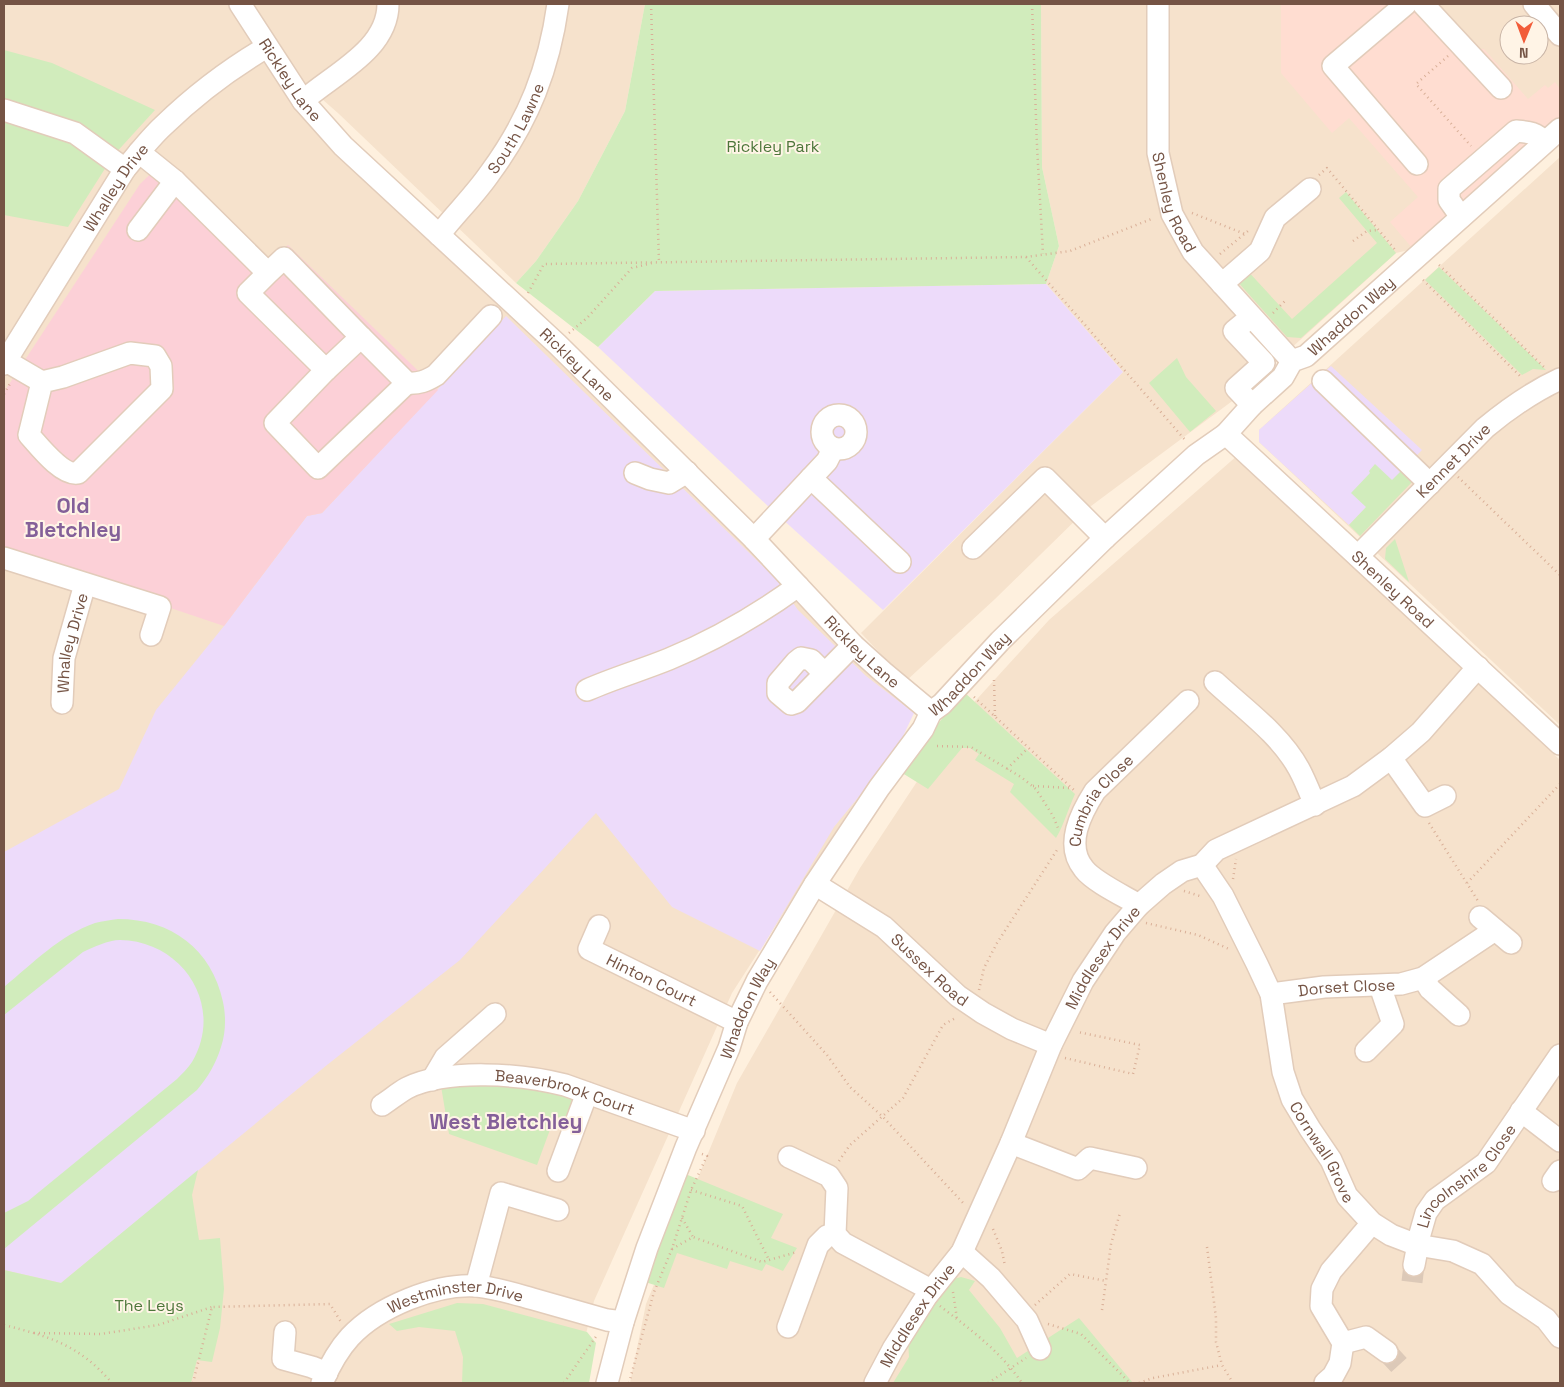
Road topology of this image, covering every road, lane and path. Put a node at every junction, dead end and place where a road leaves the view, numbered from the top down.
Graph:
1 (240, 4) edge
2 (388, 4) edge
3 (558, 4) edge
4 (651, 4) edge
5 (1032, 4) edge
6 (1158, 4) edge
7 (1406, 4) edge
8 (1423, 4) edge
9 (1534, 4) edge
10 (1560, 35) edge
11 (267, 46) junction
12 (1452, 53) dead end
13 (1501, 88) dead end
14 (303, 101) junction
15 (4, 110) edge
16 (1552, 135) edge
17 (139, 152) junction
18 (1482, 159) junction
19 (1417, 164) dead end
20 (125, 170) junction
21 (175, 181) junction
22 (1310, 189) dead end
23 (1191, 213) dead end
24 (1162, 215) dead end
25 (1460, 217) junction
26 (138, 230) dead end
27 (1379, 230) dead end
28 (1268, 232) junction
29 (439, 236) junction
30 (1354, 242) dead end
31 (1043, 255) junction
32 (1026, 257) junction
33 (659, 262) junction
34 (1439, 265) dead end
35 (268, 273) junction
36 (1423, 280) dead end
37 (1222, 284) junction
38 (1286, 300) dead end
39 (519, 310) junction
40 (491, 316) dead end
41 (1260, 317) junction
42 (361, 337) junction
43 (10, 339) edge
44 (557, 344) junction
45 (1292, 361) junction
46 (9, 365) edge
47 (326, 370) junction
48 (1555, 375) edge
49 (1522, 377) dead end
50 (42, 382) junction
51 (1323, 382) dead end
52 (407, 383) junction
53 (4, 394) edge
54 (1252, 405) junction
55 (1226, 434) junction
56 (1188, 443) dead end
57 (833, 449) dead end
58 (687, 472) junction
59 (635, 473) dead end
60 (1456, 475) dead end
61 (810, 478) junction
62 (1430, 484) junction
63 (1105, 538) junction
64 (754, 539) junction
65 (973, 548) dead end
66 (1358, 556) junction
67 (4, 558) edge
68 (900, 562) dead end
69 (1560, 575) edge
70 (85, 584) junction
71 (798, 586) junction
72 (151, 635) dead end
73 (853, 645) junction
74 (1478, 667) junction
75 (824, 673) dead end
76 (994, 680) dead end
77 (1215, 682) dead end
78 (959, 684) junction
79 (587, 690) dead end
80 (62, 703) dead end
81 (1174, 707) dead end
82 (931, 712) junction
83 (996, 717) junction
84 (1560, 744) edge
85 (937, 746) dead end
86 (1028, 748) junction
87 (1391, 758) junction
88 (1007, 769) junction
89 (1560, 784) edge
90 (1032, 786) junction
91 (1072, 788) junction
92 (1445, 796) dead end
93 (1087, 803) junction
94 (1315, 804) junction
95 (1425, 806) junction
96 (1060, 832) dead end
97 (1237, 850) dead end
98 (1202, 865) junction
99 (1466, 883) junction
100 (815, 884) junction
101 (1176, 888) dead end
102 (1223, 896) junction
103 (1135, 909) junction
104 (1488, 923) junction
105 (599, 926) dead end
106 (1511, 943) dead end
107 (1257, 964) junction
108 (1423, 978) junction
109 (758, 982) junction
110 (1380, 986) junction
111 (1271, 994) junction
112 (495, 1014) dead end
113 (1458, 1015) dead end
114 (736, 1022) junction
115 (1071, 1031) dead end
116 (1055, 1051) junction
117 (1366, 1051) dead end
118 (1560, 1055) edge
119 (432, 1080) junction
120 (587, 1093) junction
121 (382, 1105) dead end
122 (1521, 1111) junction
123 (690, 1139) junction
124 (1560, 1141) edge
125 (1012, 1143) junction
126 (789, 1158) dead end
127 (1136, 1168) dead end
128 (558, 1171) dead end
129 (691, 1190) junction
130 (558, 1210) dead end
131 (1120, 1213) dead end
132 (682, 1218) junction
133 (977, 1218) junction
134 (1372, 1223) junction
135 (693, 1237) junction
136 (827, 1240) junction
137 (1207, 1247) dead end
138 (672, 1249) junction
139 (962, 1252) junction
140 (1416, 1255) junction
141 (769, 1260) junction
142 (1005, 1270) dead end
143 (1106, 1281) junction
144 (476, 1286) junction
145 (940, 1294) junction
146 (212, 1307) junction
147 (1102, 1310) dead end
148 (1023, 1316) junction
149 (957, 1320) junction
150 (615, 1321) junction
151 (4, 1325) edge
152 (788, 1327) dead end
153 (285, 1332) dead end
154 (34, 1333) junction
155 (350, 1337) junction
156 (1560, 1337) edge
157 (1343, 1343) junction
158 (1040, 1349) joint
159 (1387, 1352) tunnel mouth
160 (1222, 1365) junction
161 (1012, 1368) junction
162 (324, 1378) edge
163 (112, 1383) edge
164 (192, 1383) edge
165 (564, 1383) edge
166 (607, 1383) edge
167 (629, 1383) edge
168 (875, 1383) edge
169 (988, 1383) edge
170 (1022, 1383) edge
171 (1130, 1383) edge
172 (1139, 1383) edge
173 (1233, 1383) edge
174 (1325, 1383) edge

1 - 11 street, Rickley Lane
2 - 14 street
3 - 29 street, South Lawne
4 - 33 path
5 - 31 path
6 - 37 street, Shenley Road
7 - 19 street
8 - 13 street
9 - 10 street
11 - 14 street, Rickley Lane
11 - 17 street, Whalley Drive
12 - 18 path
14 - 29 street, Rickley Lane
15 - 20 street
16 - 18 street
16 - 25 street, Whaddon Way
17 - 20 street, Whalley Drive
17 - 21 street
18 - 25 street
20 - 43 street, Whalley Drive
21 - 26 street
21 - 35 street
22 - 28 street
23 - 28 path
24 - 31 path
25 - 45 street, Whaddon Way
27 - 30 path
28 - 37 street
29 - 39 street, Rickley Lane
31 - 32 path
32 - 33 path
32 - 56 path
33 - 39 path
33 - 44 path
34 - 48 path
35 - 42 street
35 - 47 street
36 - 49 path
37 - 41 street, Shenley Road
38 - 41 path
39 - 44 street, Rickley Lane
40 - 52 street
41 - 45 street, Shenley Road
41 - 54 street
42 - 47 street
42 - 52 street
43 - 46 street, Whalley Drive
44 - 58 street, Rickley Lane
45 - 54 street, Whaddon Way
46 - 50 street
46 - 53 path
47 - 52 street
48 - 62 street, Kennet Drive
50 - 50 street
51 - 62 street
54 - 55 street, Whaddon Way
55 - 63 street, Whaddon Way
55 - 66 street, Shenley Road
57 - 61 street
58 - 59 street
58 - 64 street, Rickley Lane
60 - 69 path
61 - 64 street
61 - 68 street
62 - 66 street, Kennet Drive
63 - 65 street
63 - 78 street, Whaddon Way
64 - 71 street, Rickley Lane
66 - 74 street, Shenley Road
67 - 70 street, Whalley Drive
70 - 72 street, Whalley Drive
70 - 80 street, Whalley Drive
71 - 73 street, Rickley Lane
71 - 79 street
73 - 75 street
73 - 82 street, Rickley Lane
74 - 84 street, Shenley Road
74 - 87 street, Middlesex Drive
76 - 83 path
77 - 94 street
78 - 82 street, Whaddon Way
78 - 83 path
81 - 93 street, Cumbria Close
82 - 100 street, Whaddon Way
83 - 86 path
85 - 88 path
86 - 88 path
86 - 91 path
87 - 94 street, Middlesex Drive
87 - 95 street
88 - 90 path
89 - 99 path
90 - 91 path
90 - 96 path
91 - 93 path
92 - 95 street
93 - 103 street, Cumbria Close
94 - 98 street, Middlesex Drive
95 - 99 path
97 - 102 path
98 - 102 street, Cornwall Grove
98 - 103 street, Middlesex Drive
99 - 104 path
100 - 109 street, Whaddon Way
100 - 116 street, Sussex Road
101 - 102 path
102 - 107 street, Cornwall Grove
103 - 107 path
103 - 116 street, Middlesex Drive
104 - 106 street
104 - 108 street, Dorset Close
105 - 114 street, Hinton Court
107 - 111 street, Cornwall Grove
108 - 110 street, Dorset Close
108 - 113 street
109 - 114 street, Whaddon Way
109 - 133 path
110 - 111 street, Dorset Close
110 - 117 street
111 - 134 street, Cornwall Grove
112 - 119 street
114 - 123 street, Whaddon Way
115 - 116 path
116 - 125 street, Middlesex Drive
118 - 122 street, Lincolnshire Close
119 - 120 street, Beaverbrook Court
119 - 121 street, Beaverbrook Court
120 - 123 street, Beaverbrook Court
120 - 128 street
122 - 124 street, Lincolnshire Close
122 - 140 street, Lincolnshire Close
123 - 129 path
123 - 150 street, Whaddon Way
125 - 127 street
125 - 133 street, Middlesex Drive
126 - 136 street
129 - 132 path
129 - 141 path
130 - 144 street
131 - 143 path
132 - 135 path
132 - 138 path
133 - 139 street, Middlesex Drive
133 - 142 path
134 - 140 street, Cornwall Grove
134 - 157 street
135 - 138 path
135 - 141 path
136 - 141 path
136 - 145 street
136 - 152 street
137 - 160 path
138 - 167 path
139 - 145 street, Middlesex Drive
139 - 148 street
140 - 156 street, Cornwall Grove
143 - 147 path
143 - 148 path
144 - 150 street, Westminster Drive
144 - 155 street, Westminster Drive
145 - 149 path
145 - 149 path
145 - 168 street, Middlesex Drive
146 - 154 path
146 - 155 path
146 - 164 path
148 - 158 street
148 - 171 path
149 - 161 path
150 - 165 path
150 - 166 street, Whaddon Way
151 - 154 path
153 - 162 street
154 - 163 path
155 - 162 street, Westminster Drive
157 - 159 street
157 - 174 street
158 - 161 path
160 - 172 path
160 - 173 path
161 - 169 path
161 - 170 path

